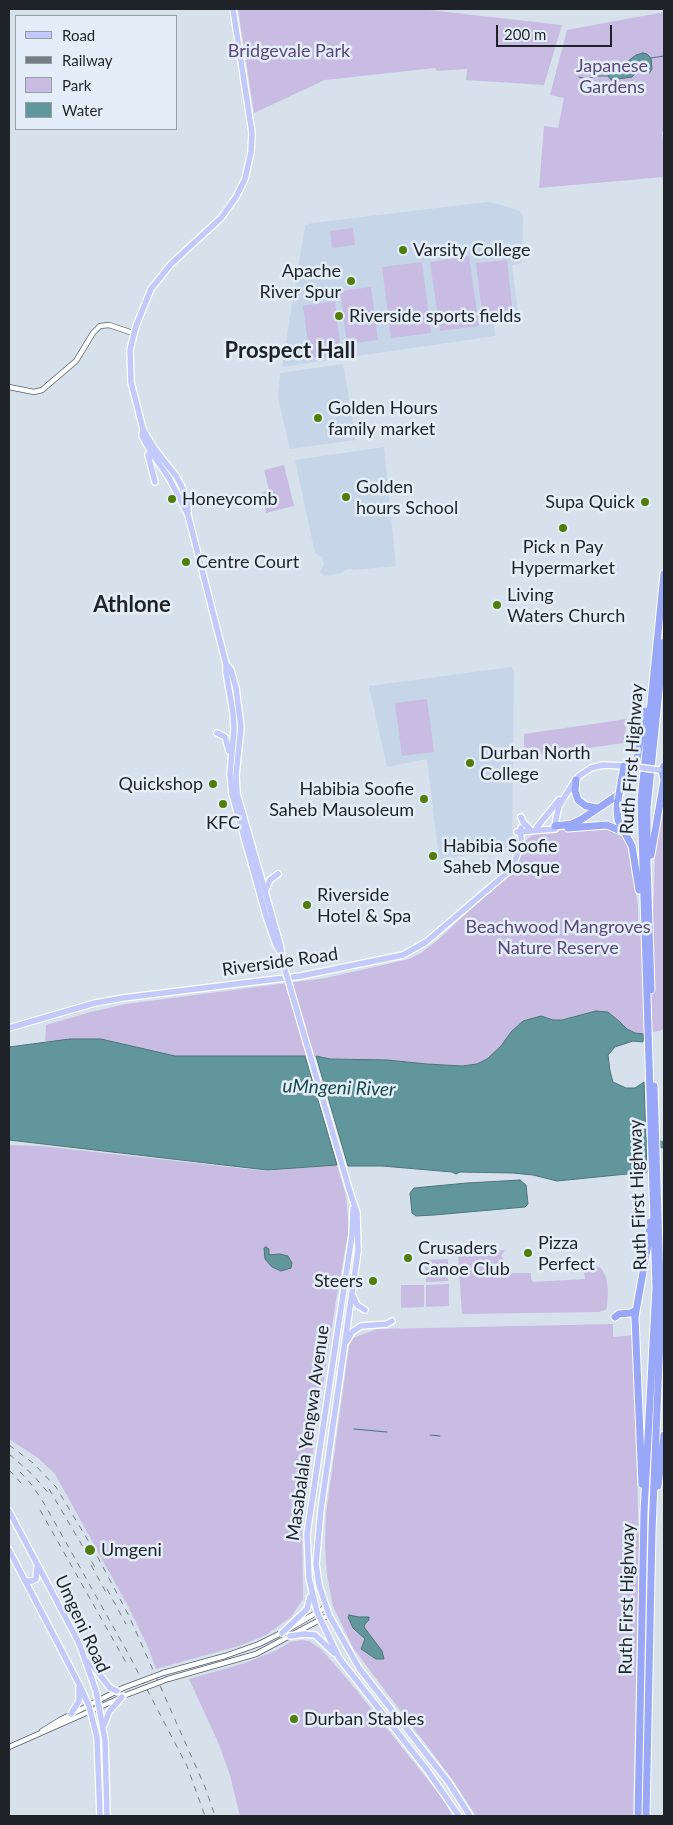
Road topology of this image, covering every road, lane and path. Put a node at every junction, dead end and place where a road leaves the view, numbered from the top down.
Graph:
1 (234, 10) edge
2 (134, 333) junction
3 (9, 387) edge
4 (152, 449) junction
5 (155, 482) dead end
6 (664, 574) edge
7 (664, 642) edge
8 (655, 654) junction
9 (235, 700) junction
10 (217, 733) dead end
11 (230, 758) junction
12 (626, 766) junction
13 (662, 769) edge
14 (574, 782) junction
15 (598, 808) junction
16 (521, 816) dead end
17 (529, 828) junction
18 (555, 828) junction
19 (537, 829) junction
20 (520, 830) junction
21 (623, 832) junction
22 (521, 844) junction
23 (517, 853) junction
24 (278, 874) dead end
25 (265, 892) junction
26 (646, 909) junction
27 (280, 952) junction
28 (9, 1028) edge
29 (656, 1185) junction
30 (354, 1206) junction
31 (657, 1222) edge
32 (657, 1236) edge
33 (352, 1294) junction
34 (365, 1310) dead end
35 (636, 1310) junction
36 (616, 1317) dead end
37 (392, 1321) dead end
38 (658, 1325) junction
39 (345, 1343) junction
40 (664, 1435) edge
41 (9, 1511) edge
42 (644, 1512) junction
43 (652, 1531) junction
44 (9, 1550) edge
45 (37, 1565) junction
46 (25, 1581) junction
47 (311, 1592) junction
48 (326, 1607) junction
49 (317, 1612) junction
50 (329, 1615) junction
51 (320, 1618) junction
52 (282, 1632) junction
53 (290, 1636) junction
54 (339, 1658) junction
55 (85, 1660) junction
56 (79, 1684) junction
57 (120, 1690) junction
58 (124, 1696) junction
59 (99, 1704) junction
60 (89, 1709) junction
61 (71, 1714) junction
62 (103, 1729) junction
63 (41, 1732) junction
64 (9, 1747) edge
65 (100, 1816) edge
66 (107, 1816) edge
67 (459, 1816) edge
68 (470, 1816) edge
69 (638, 1816) edge
70 (646, 1816) edge

1 - 2 main road
2 - 3 street
2 - 4 main road
4 - 5 main road
4 - 9 main road
6 - 8 highway, Ruth First Highway
7 - 26 highway, Ruth First Highway
8 - 15 highway
8 - 26 highway, Ruth First Highway
9 - 11 main road
9 - 25 main road
10 - 11 main road
11 - 27 main road
12 - 13 main road, bridge
12 - 14 main road
12 - 21 highway, bridge
13 - 26 highway
14 - 15 highway
14 - 18 main road
14 - 19 main road
15 - 18 highway
16 - 17 main road
17 - 19 main road
17 - 20 main road
18 - 19 main road
18 - 21 highway
19 - 20 main road
19 - 22 main road
20 - 22 main road, Riverside Road
20 - 23 main road, Riverside Road
21 - 26 highway
22 - 23 main road, Riverside Road
23 - 28 main road, Riverside Road
24 - 25 main road
25 - 27 main road
26 - 29 highway, Ruth First Highway
27 - 30 main road, bridge
29 - 31 highway
29 - 31 highway
30 - 33 main road, Masabalala Yengwa Avenue
30 - 47 main road, Masabalala Yengwa Avenue
31 - 32 highway
31 - 32 highway
32 - 35 highway
32 - 38 highway, Ruth First Highway
33 - 34 main road
33 - 39 main road, Masabalala Yengwa Avenue
35 - 36 highway
35 - 42 highway
37 - 39 main road
38 - 42 highway, Ruth First Highway
38 - 43 highway, Ruth First Highway
39 - 48 main road, Masabalala Yengwa Avenue
40 - 43 highway
41 - 45 main road, Umgeni Road
42 - 69 highway, Ruth First Highway
43 - 70 highway, Ruth First Highway
44 - 46 main road, Umgeni Road
45 - 46 main road
45 - 55 main road, Umgeni Road
46 - 56 main road, Umgeni Road
47 - 49 main road, Masabalala Yengwa Avenue
47 - 52 main road
48 - 49 street
48 - 50 main road, Masabalala Yengwa Avenue
49 - 51 main road, Masabalala Yengwa Avenue
49 - 52 street
50 - 51 street
50 - 68 main road, Masabalala Yengwa Avenue
51 - 53 street
51 - 54 main road, Masabalala Yengwa Avenue
52 - 57 street, bridge
53 - 54 main road
53 - 58 street, bridge
54 - 67 main road, Masabalala Yengwa Avenue
55 - 57 main road
55 - 59 main road, Umgeni Road
56 - 60 main road, Umgeni Road
56 - 61 main road
57 - 59 street
58 - 59 street
58 - 62 main road
59 - 60 street
59 - 62 main road, Umgeni Road
60 - 61 street
60 - 63 street
60 - 65 main road, Umgeni Road
61 - 63 street
62 - 66 main road, Umgeni Road
63 - 64 street

